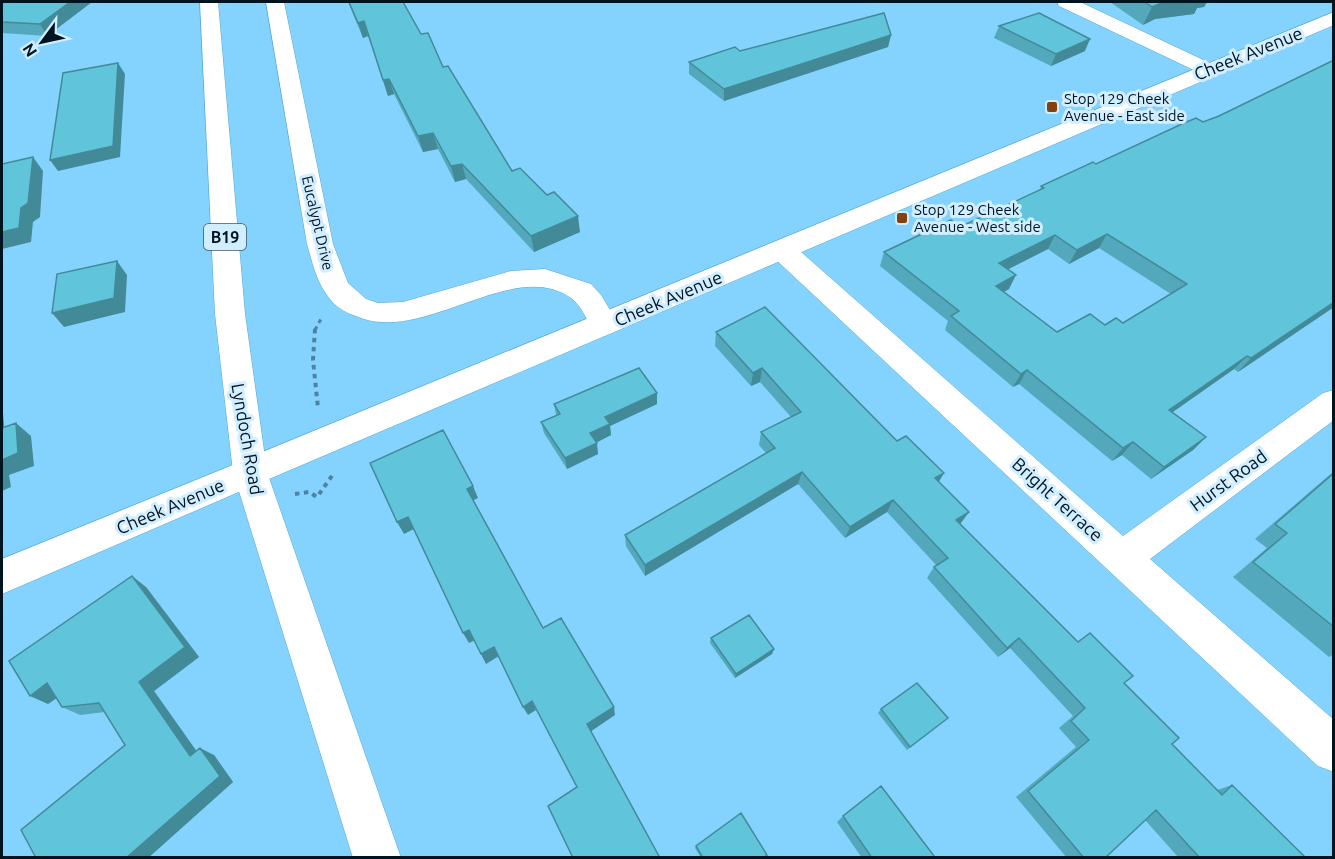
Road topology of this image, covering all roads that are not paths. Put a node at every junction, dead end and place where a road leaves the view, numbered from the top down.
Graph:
1 (209, 2) edge
2 (275, 2) edge
3 (1066, 2) edge
4 (1334, 18) edge
5 (1207, 69) junction
6 (782, 250) junction
7 (604, 325) junction
8 (1334, 402) edge
9 (250, 472) junction
10 (1122, 558) junction
11 (2, 577) edge
12 (1334, 750) edge
13 (377, 858) edge

1 - 9 street, Lyndoch Road / B19
2 - 7 street, Eucalypt Drive
3 - 5 street
4 - 5 street, Cheek Avenue
5 - 6 street, Cheek Avenue
6 - 7 street, Cheek Avenue
6 - 10 street, Bright Terrace
7 - 9 street, Cheek Avenue
8 - 10 street, Hurst Road
9 - 11 street, Cheek Avenue
9 - 13 street, Lyndoch Road / B19
10 - 12 street, Bright Terrace

